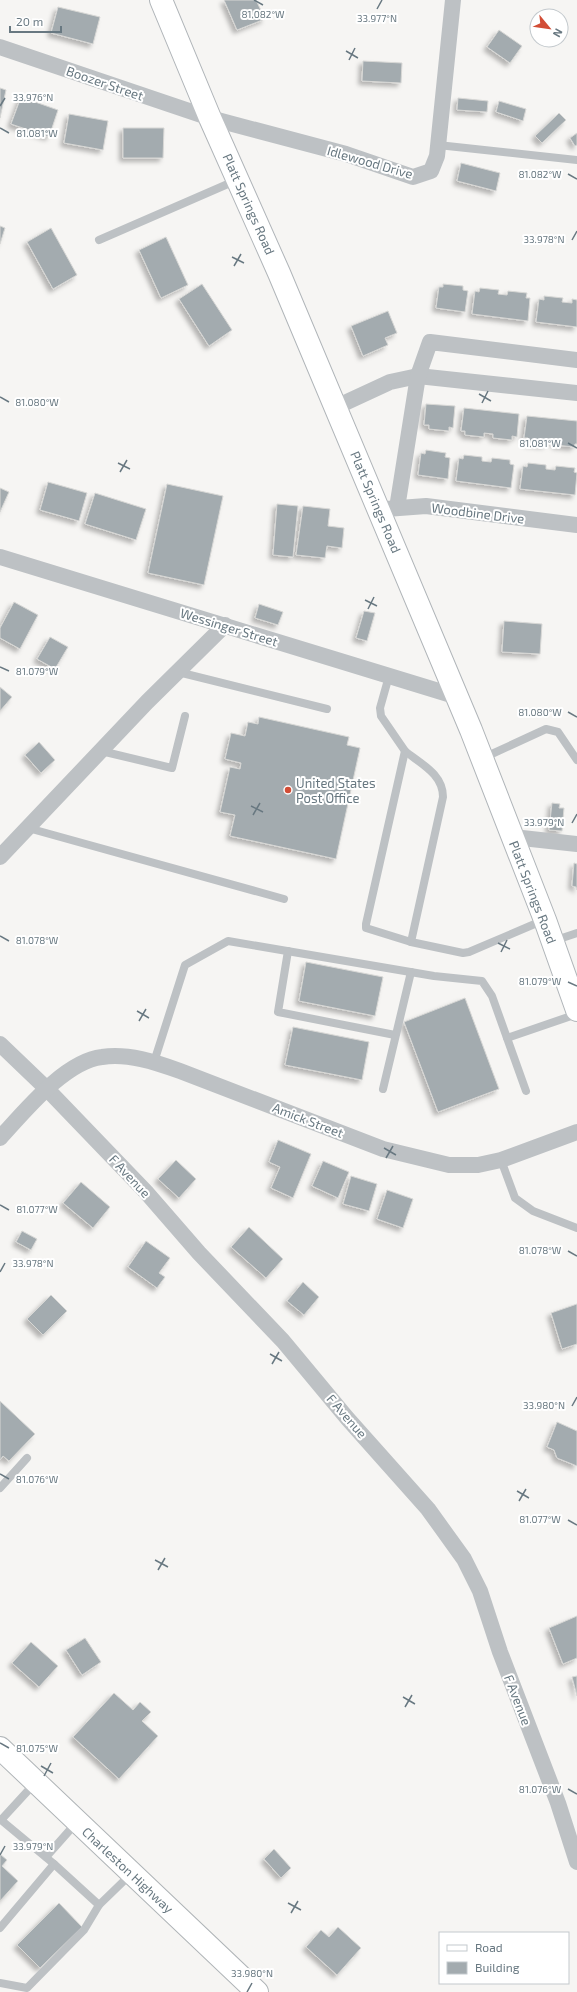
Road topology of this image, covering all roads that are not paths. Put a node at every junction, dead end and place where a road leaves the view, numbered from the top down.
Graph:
1 (161, 0) edge
2 (453, 0) edge
3 (0, 47) edge
4 (210, 118) junction
5 (438, 145) junction
6 (577, 160) edge
7 (238, 180) junction
8 (99, 240) dead end
9 (577, 360) edge
10 (418, 376) junction
11 (577, 393) edge
12 (336, 407) junction
13 (388, 509) junction
14 (577, 525) edge
15 (0, 557) edge
16 (225, 625) junction
17 (178, 672) junction
18 (389, 676) junction
19 (458, 697) junction
20 (327, 709) dead end
21 (185, 716) dead end
22 (101, 751) junction
23 (405, 752) junction
24 (482, 758) junction
25 (577, 760) edge
26 (28, 828) junction
27 (513, 837) junction
28 (577, 844) edge
29 (0, 857) edge
30 (284, 899) dead end
31 (545, 920) junction
32 (577, 933) edge
33 (411, 942) junction
34 (552, 942) junction
35 (288, 951) junction
36 (411, 972) junction
37 (577, 1010) edge
38 (577, 1014) edge
39 (395, 1035) junction
40 (507, 1038) junction
41 (0, 1044) edge
42 (154, 1062) junction
43 (47, 1089) junction
44 (384, 1089) dead end
45 (526, 1091) dead end
46 (577, 1132) edge
47 (0, 1138) edge
48 (501, 1160) junction
49 (577, 1228) edge
50 (27, 1458) dead end
51 (0, 1488) edge
52 (0, 1748) edge
53 (35, 1782) junction
54 (77, 1822) junction
55 (46, 1857) junction
56 (577, 1862) edge
57 (54, 1864) junction
58 (131, 1873) junction
59 (99, 1905) junction
60 (0, 1928) edge
61 (0, 1983) edge
62 (257, 1992) edge

1 - 4 main road, Platt Springs Road
2 - 5 street, Idlewood Drive
3 - 4 street, Boozer Street
4 - 5 street, Idlewood Drive
4 - 7 main road, Platt Springs Road
5 - 6 lane
7 - 8 lane
7 - 12 main road, Platt Springs Road
9 - 10 street
10 - 11 street
10 - 12 street
10 - 13 street
12 - 13 main road, Platt Springs Road
13 - 14 street, Woodbine Drive
13 - 19 main road, Platt Springs Road
15 - 16 street, Wessinger Street
16 - 17 street
16 - 18 street, Wessinger Street
17 - 20 lane
17 - 22 street
18 - 19 street, Wessinger Street
18 - 23 lane
19 - 24 main road, Platt Springs Road
21 - 22 lane
22 - 26 street
23 - 33 lane
23 - 33 lane
24 - 25 lane
24 - 27 main road, Platt Springs Road
26 - 29 street
26 - 30 lane
27 - 28 street
27 - 31 main road, Platt Springs Road
31 - 33 lane
31 - 34 main road, Platt Springs Road
32 - 34 lane
34 - 37 main road, Platt Springs Road
35 - 36 lane
35 - 39 lane
35 - 42 lane
36 - 39 lane
36 - 40 lane
38 - 40 lane
39 - 44 lane
40 - 45 lane
41 - 43 street, F Avenue
42 - 43 street, Amick Street
42 - 48 street, Amick Street
43 - 47 street, Amick Street
43 - 56 street, F Avenue
46 - 48 street, Amick Street
48 - 49 lane
50 - 51 lane
52 - 53 main road, Charleston Highway
53 - 54 main road, Charleston Highway
53 - 55 lane
54 - 55 lane
54 - 58 main road, Charleston Highway
55 - 57 lane
57 - 59 lane
57 - 60 lane
58 - 59 lane
58 - 62 main road, Charleston Highway
59 - 61 lane

